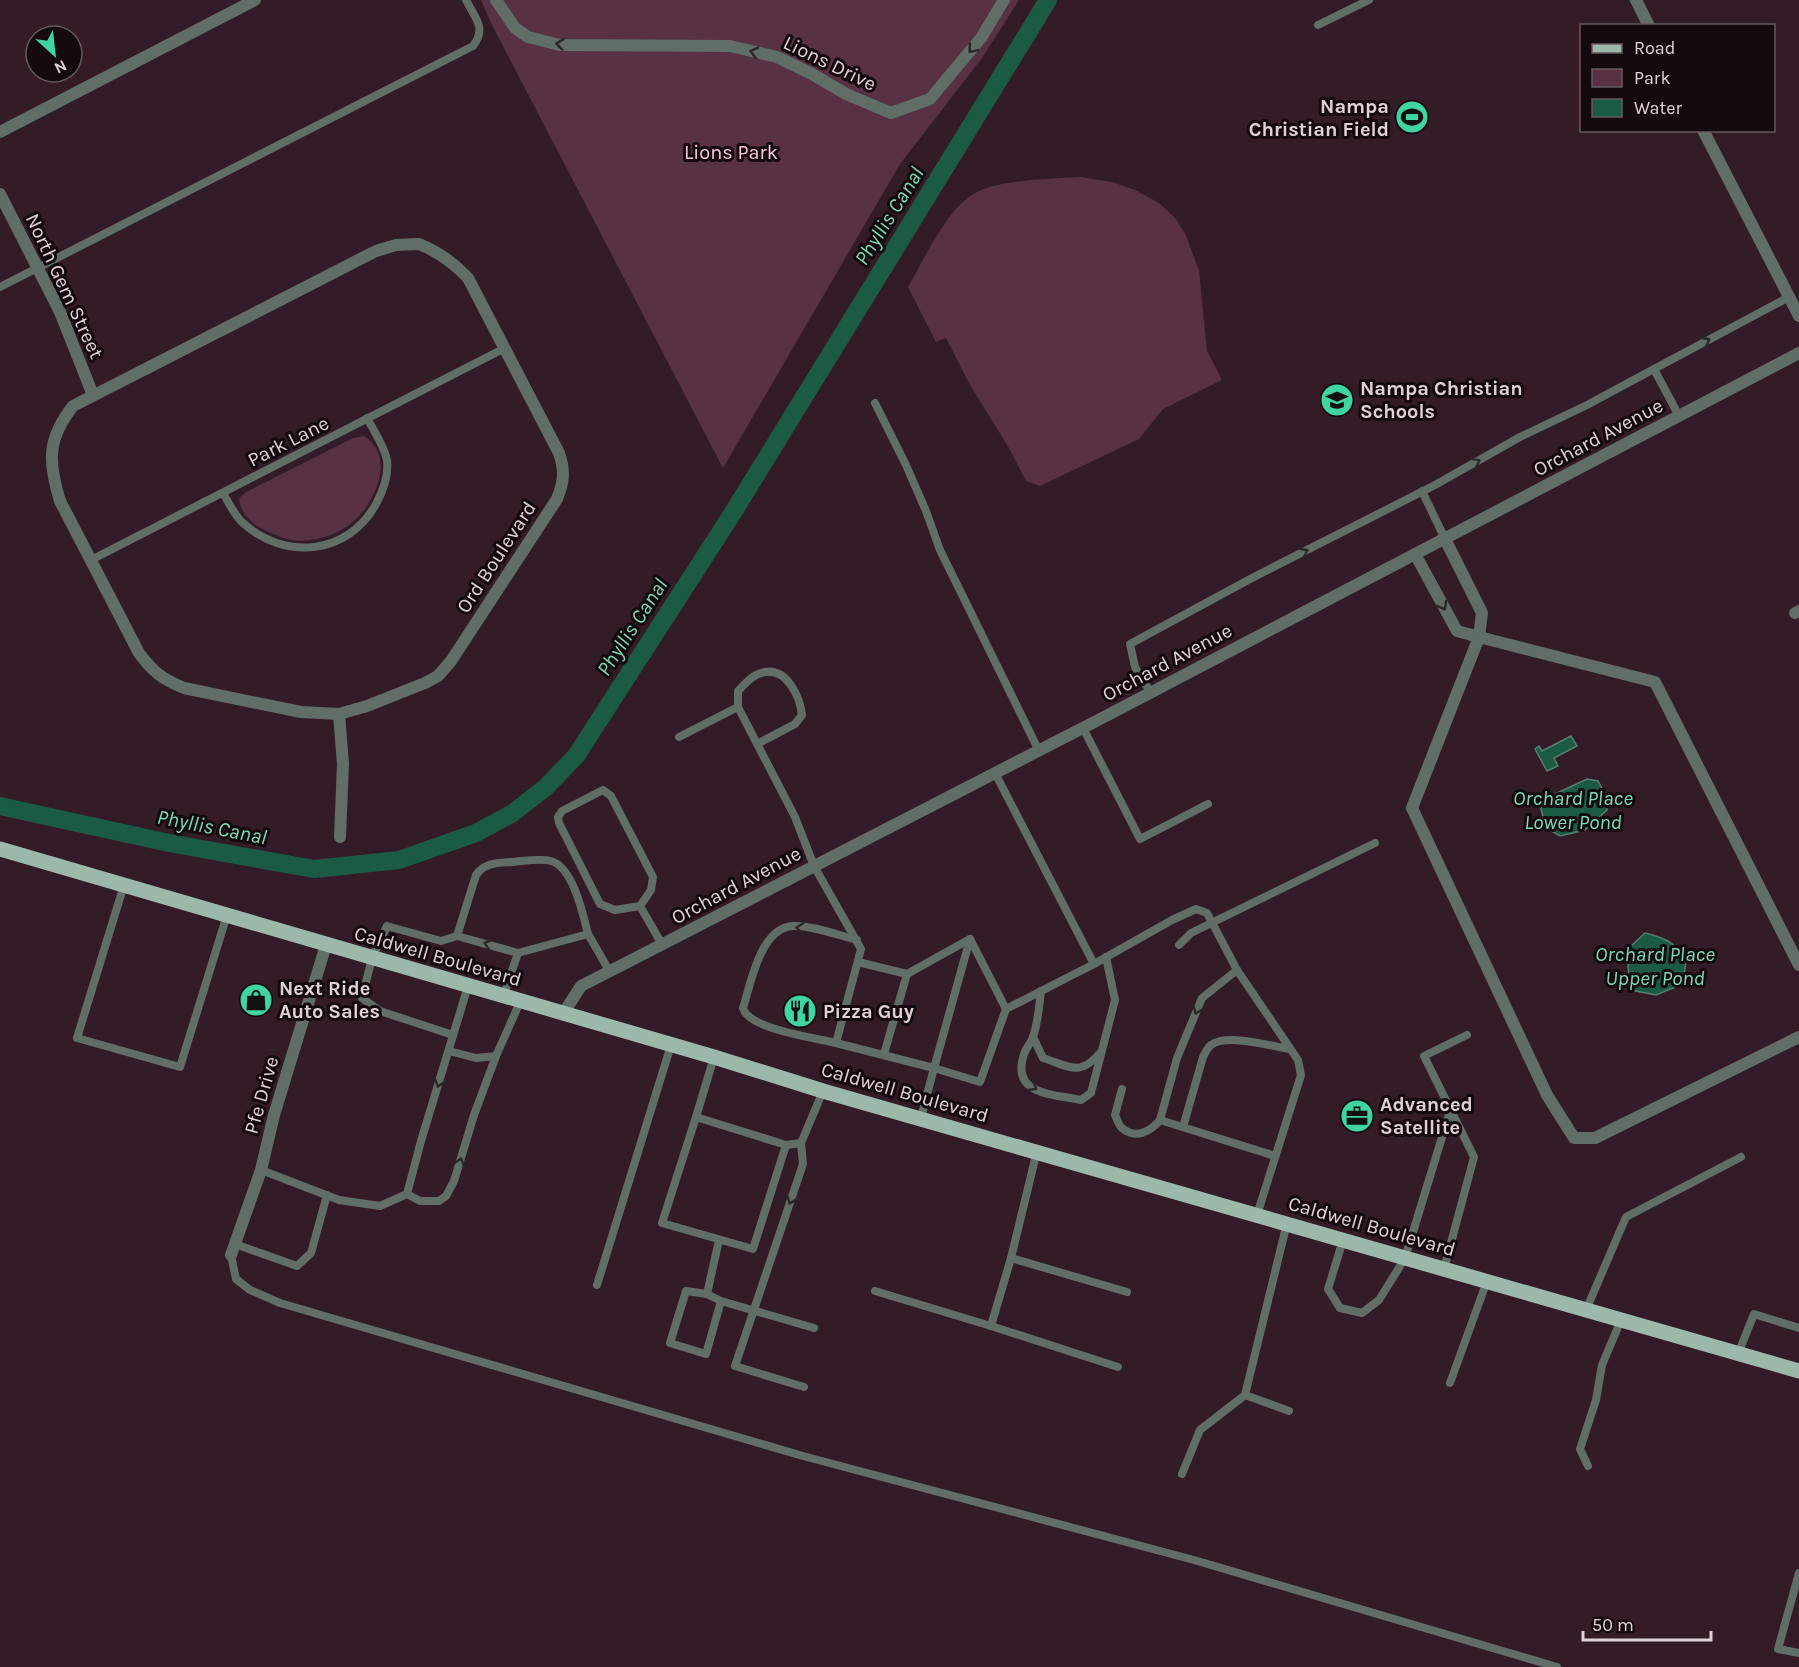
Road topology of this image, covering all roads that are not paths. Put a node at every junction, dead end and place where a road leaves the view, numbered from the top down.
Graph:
1 (255, 0) edge
2 (466, 0) edge
3 (496, 0) edge
4 (1004, 0) edge
5 (1368, 0) edge
6 (1636, 0) edge
7 (1648, 24) edge
8 (1318, 25) dead end
9 (0, 132) edge
10 (1704, 132) edge
11 (0, 194) edge
12 (37, 267) junction
13 (0, 287) edge
14 (1790, 297) junction
15 (1799, 316) edge
16 (505, 348) junction
17 (1799, 353) edge
18 (1654, 369) junction
19 (93, 395) junction
20 (875, 403) dead end
21 (1679, 416) junction
22 (368, 418) junction
23 (1422, 491) junction
24 (223, 492) junction
25 (1445, 539) junction
26 (1415, 554) junction
27 (91, 560) junction
28 (1479, 637) junction
29 (1151, 693) junction
30 (738, 707) junction
31 (339, 714) junction
32 (1083, 728) junction
33 (679, 736) dead end
34 (757, 744) junction
35 (1039, 751) junction
36 (995, 773) junction
37 (1208, 804) dead end
38 (340, 837) dead end
39 (1375, 843) dead end
40 (0, 849) edge
41 (814, 866) junction
42 (124, 885) junction
43 (640, 906) junction
44 (227, 915) junction
45 (1212, 923) junction
46 (588, 934) junction
47 (457, 936) junction
48 (970, 939) junction
49 (857, 940) junction
50 (326, 945) junction
51 (1179, 945) dead end
52 (663, 946) junction
53 (518, 954) junction
54 (1107, 957) junction
55 (372, 958) junction
56 (858, 962) junction
57 (1094, 964) junction
58 (1799, 965) edge
59 (1237, 970) junction
60 (610, 972) junction
61 (907, 974) junction
62 (468, 986) junction
63 (1041, 991) junction
64 (503, 997) junction
65 (520, 1002) junction
66 (1006, 1010) junction
67 (563, 1014) junction
68 (453, 1035) junction
69 (1467, 1035) dead end
70 (1033, 1037) junction
71 (1799, 1037) edge
72 (836, 1043) junction
73 (671, 1045) junction
74 (1289, 1049) junction
75 (1103, 1050) junction
76 (449, 1051) junction
77 (884, 1054) junction
78 (496, 1056) junction
79 (714, 1057) junction
80 (934, 1068) junction
81 (1122, 1089) dead end
82 (823, 1091) junction
83 (1450, 1108) junction
84 (696, 1117) junction
85 (921, 1118) junction
86 (1160, 1120) junction
87 (1183, 1127) junction
88 (801, 1143) junction
89 (786, 1145) junction
90 (1037, 1151) junction
91 (1275, 1156) junction
92 (1742, 1156) dead end
93 (261, 1170) junction
94 (407, 1194) junction
95 (327, 1195) junction
96 (1257, 1215) junction
97 (1287, 1223) junction
98 (1343, 1239) junction
99 (718, 1240) junction
100 (233, 1250) junction
101 (1011, 1258) junction
102 (1405, 1258) junction
103 (1444, 1269) junction
104 (1487, 1281) junction
105 (597, 1285) dead end
106 (875, 1291) dead end
107 (1127, 1292) dead end
108 (707, 1294) junction
109 (721, 1301) junction
110 (1586, 1310) junction
111 (754, 1311) junction
112 (1621, 1320) junction
113 (991, 1326) junction
114 (814, 1328) dead end
115 (1799, 1328) edge
116 (1738, 1354) junction
117 (1118, 1367) dead end
118 (1799, 1371) edge
119 (1450, 1383) dead end
120 (804, 1387) dead end
121 (1245, 1395) junction
122 (1289, 1411) dead end
123 (1588, 1466) dead end
124 (1182, 1474) dead end
125 (1799, 1573) edge
126 (1799, 1653) edge
127 (1557, 1667) edge

1 - 9 street
2 - 12 lane
4 -> 3 street, Lions Drive
5 - 8 lane
6 - 7 street
10 - 14 street
11 - 12 street, North Gem Street
12 - 13 lane
12 - 19 street, North Gem Street
14 - 15 street
18 -> 14 lane
16 - 19 street, Ord Boulevard
16 - 22 lane, Park Lane
16 - 31 street, Ord Boulevard
17 - 21 street, Orchard Avenue
18 - 21 lane
23 -> 18 lane
19 - 27 street, Ord Boulevard
20 - 35 lane
21 - 25 street, Orchard Avenue
22 - 24 lane, Park Lane
22 - 24 lane
23 - 25 lane
29 -> 23 lane
24 - 27 lane, Park Lane
25 - 26 street, Orchard Avenue
25 - 28 street
26 -> 28 street
26 - 29 street, Orchard Avenue
27 - 31 street, Ord Boulevard
28 - 58 street
28 - 71 street
29 - 32 street, Orchard Avenue
30 - 33 lane
30 - 34 lane
30 - 34 lane
31 - 38 street
32 - 35 street, Orchard Avenue
32 - 37 lane
34 - 41 lane
35 - 36 street, Orchard Avenue
36 - 41 street, Orchard Avenue
36 - 57 lane
39 - 45 lane
40 - 42 main road, Caldwell Boulevard
41 - 49 lane
41 - 52 street, Orchard Avenue
42 - 44 main road, Caldwell Boulevard
42 - 44 lane
43 - 43 lane
43 - 52 lane
44 - 50 main road, Caldwell Boulevard
45 - 51 lane
45 - 54 lane
45 - 59 lane
46 - 47 lane
46 - 53 lane
46 - 60 lane
53 -> 47 lane
47 - 55 lane
48 - 61 lane
48 - 66 lane
48 - 80 lane
49 - 56 lane
49 -> 72 lane
50 - 55 main road, Caldwell Boulevard
50 - 93 street, Pfe Drive
52 - 60 street, Orchard Avenue
53 - 64 lane
54 - 57 lane
54 - 75 lane
55 - 62 main road, Caldwell Boulevard
55 - 68 lane
56 - 61 lane
56 - 72 lane
57 - 63 lane
59 - 74 lane
59 -> 86 lane
60 - 67 street, Orchard Avenue
61 - 77 lane
62 - 64 main road, Caldwell Boulevard
62 - 68 lane
63 - 66 lane
63 - 70 lane
64 - 65 main road, Caldwell Boulevard
65 - 67 main road, Caldwell Boulevard
65 - 78 lane
66 - 80 lane
67 - 73 main road, Caldwell Boulevard
68 - 76 lane
69 - 83 lane
70 - 75 lane
70 -> 75 lane
72 - 77 lane
73 - 79 main road, Caldwell Boulevard
73 - 105 lane
74 - 87 lane
74 - 91 lane
76 - 78 lane
76 -> 94 lane
77 - 80 lane
94 -> 78 lane
79 - 82 main road, Caldwell Boulevard
79 - 84 lane
80 - 85 lane
81 - 86 lane
82 - 85 main road, Caldwell Boulevard
82 - 88 lane
83 - 102 lane
83 - 103 lane
84 - 89 lane
84 - 99 lane
85 - 90 main road, Caldwell Boulevard
86 - 87 lane
87 - 91 lane
88 - 89 lane
88 -> 111 lane
89 - 99 lane
90 - 96 main road, Caldwell Boulevard
90 - 101 lane
91 - 96 lane
92 - 110 lane
93 - 95 lane
93 - 100 street, Pfe Drive
94 - 95 lane
95 - 100 lane
96 - 97 main road, Caldwell Boulevard
97 - 98 main road, Caldwell Boulevard
97 - 121 lane
98 - 102 main road, Caldwell Boulevard
98 - 102 lane
99 - 108 lane
100 - 127 lane
101 - 107 lane
101 - 113 lane
102 - 103 main road, Caldwell Boulevard
103 - 104 main road, Caldwell Boulevard
104 - 110 main road, Caldwell Boulevard
104 - 119 lane
106 - 113 lane
108 - 109 lane
108 - 109 lane
109 - 111 lane
110 - 112 main road, Caldwell Boulevard
111 - 114 lane
111 - 120 lane
112 - 116 main road, Caldwell Boulevard
112 - 123 lane
113 - 117 lane
115 - 116 lane
116 - 118 main road, Caldwell Boulevard
121 - 122 lane
121 - 124 lane
125 - 126 lane

